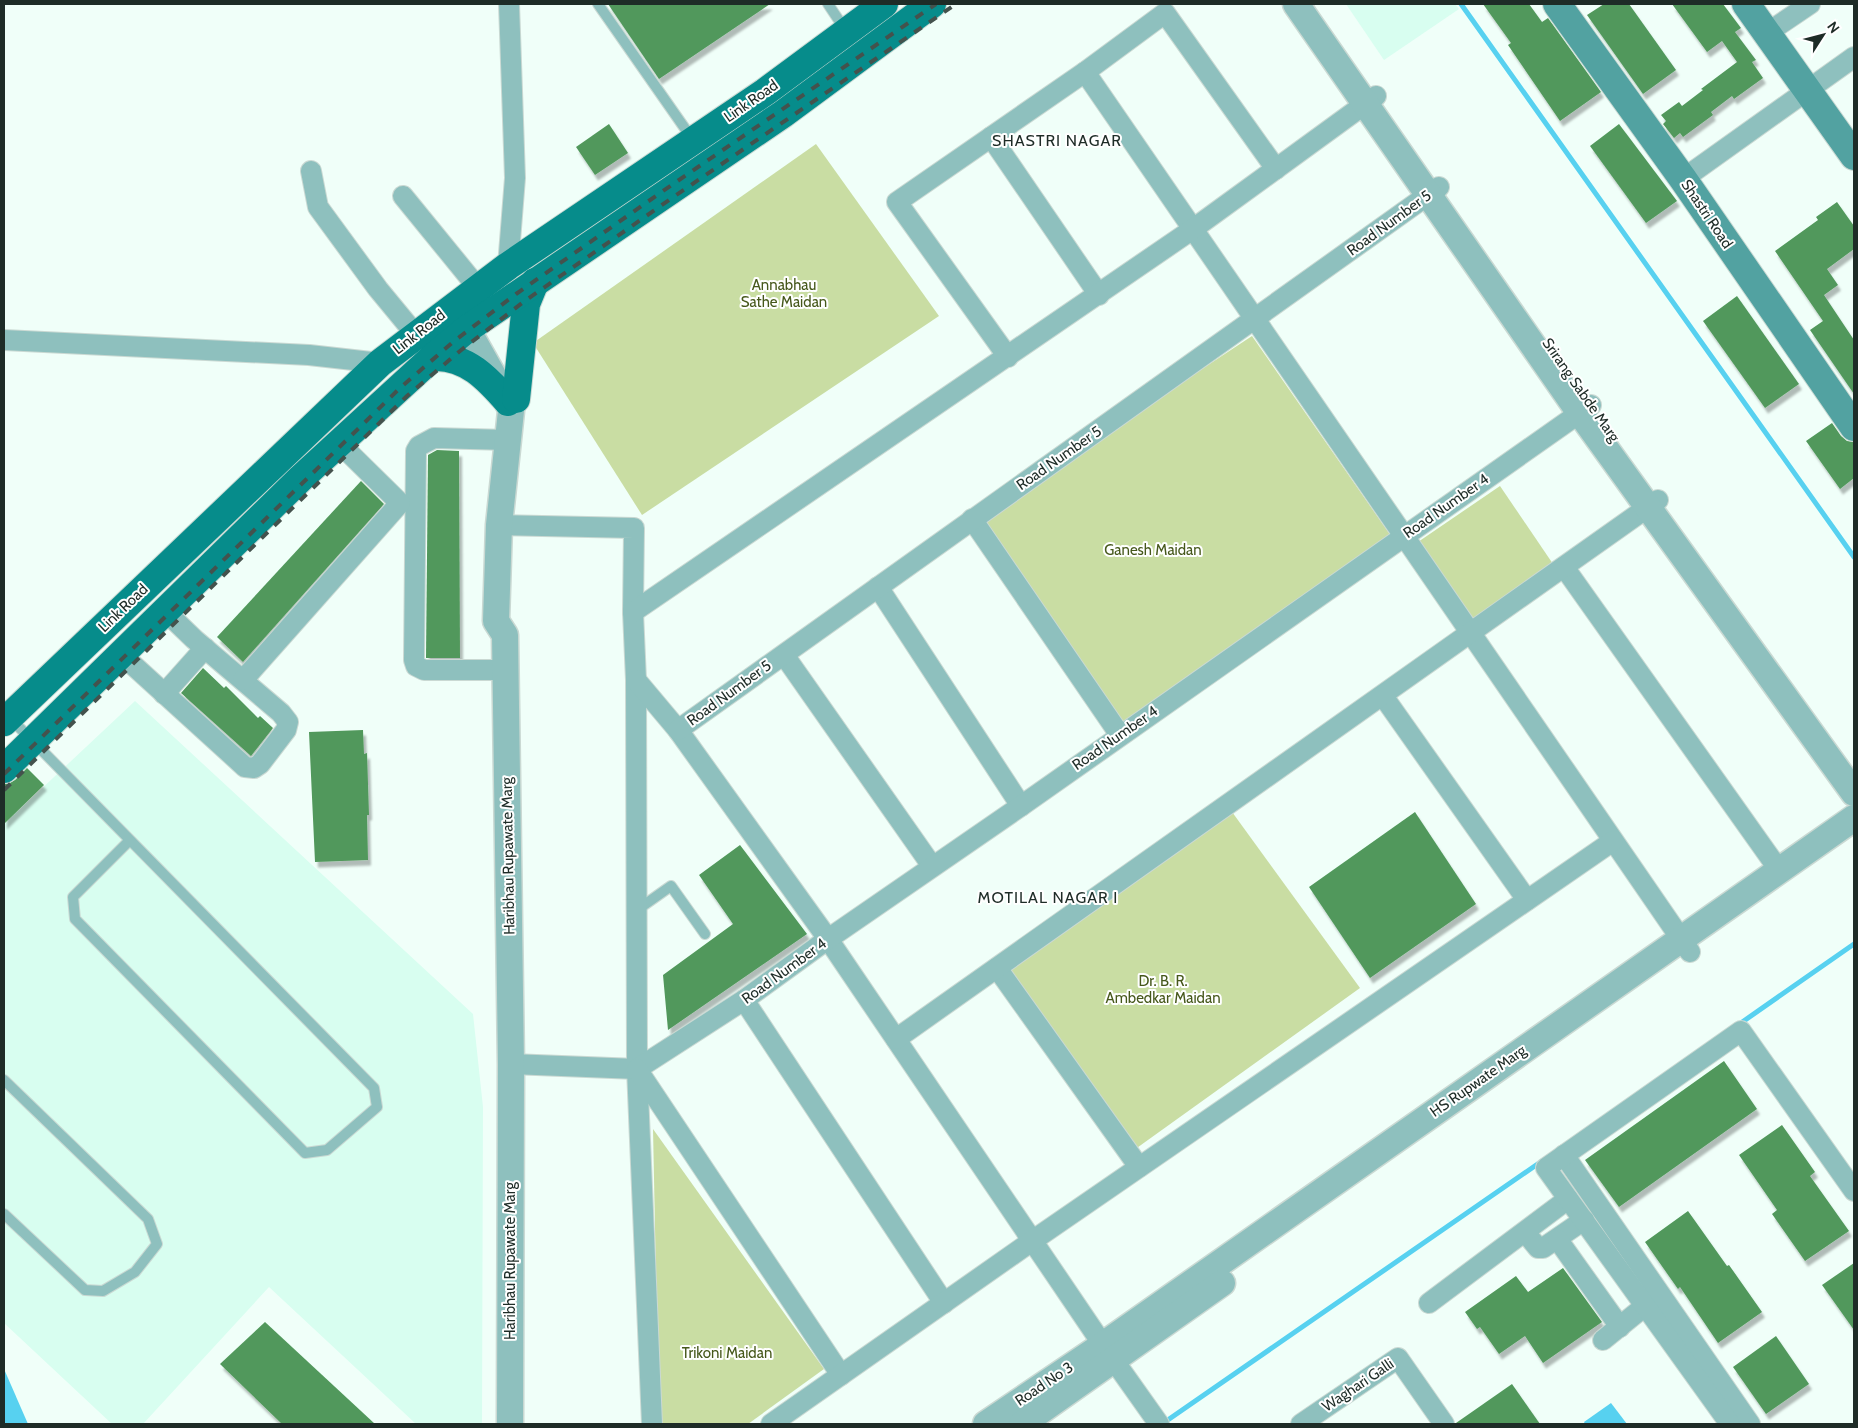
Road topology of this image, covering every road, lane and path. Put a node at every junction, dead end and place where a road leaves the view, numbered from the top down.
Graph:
1 (509, 4) edge
2 (598, 4) edge
3 (828, 4) edge
4 (884, 4) edge
5 (932, 4) edge
6 (1296, 4) edge
7 (1310, 4) edge
8 (1557, 4) edge
9 (1746, 4) edge
10 (1760, 4) edge
11 (1810, 4) edge
12 (1772, 30) junction
13 (847, 32) junction
14 (1854, 57) edge
15 (1085, 72) junction
16 (1807, 89) junction
17 (1371, 100) junction
18 (991, 137) junction
19 (693, 140) junction
20 (1854, 156) edge
21 (1276, 169) junction
22 (311, 171) dead end
23 (1683, 179) junction
24 (1434, 191) junction
25 (403, 196) dead end
26 (1193, 229) junction
27 (508, 266) junction
28 (535, 282) junction
29 (1099, 295) junction
30 (464, 298) junction
31 (1254, 319) junction
32 (472, 326) junction
33 (416, 336) junction
34 (4, 340) edge
35 (433, 357) junction
36 (1008, 357) junction
37 (380, 363) junction
38 (512, 400) junction
39 (1585, 409) junction
40 (1854, 427) edge
41 (507, 440) junction
42 (340, 443) junction
43 (282, 457) junction
44 (301, 478) junction
45 (408, 504) junction
46 (1654, 504) junction
47 (972, 520) junction
48 (505, 525) junction
49 (1403, 536) junction
50 (1564, 567) junction
51 (878, 588) junction
52 (138, 594) junction
53 (633, 612) junction
54 (163, 614) junction
55 (1470, 634) junction
56 (205, 648) junction
57 (784, 654) junction
58 (122, 655) junction
59 (505, 670) junction
60 (243, 680) junction
61 (636, 680) junction
62 (164, 694) junction
63 (1383, 696) junction
64 (6, 719) edge
65 (678, 730) junction
66 (1120, 735) junction
67 (33, 741) junction
68 (1843, 765) edge
69 (4, 769) edge
70 (1854, 793) edge
71 (1021, 806) junction
72 (1854, 818) edge
73 (1854, 838) edge
74 (130, 840) junction
75 (1613, 841) junction
76 (932, 866) junction
77 (1795, 866) junction
78 (1527, 900) junction
79 (636, 911) junction
80 (705, 934) dead end
81 (828, 939) junction
82 (1685, 946) junction
83 (998, 968) junction
84 (744, 1000) junction
85 (896, 1040) junction
86 (511, 1064) junction
87 (637, 1069) junction
88 (4, 1080) edge
89 (1564, 1155) junction
90 (1139, 1167) junction
91 (1854, 1191) edge
92 (1568, 1199) junction
93 (4, 1214) edge
94 (1584, 1220) junction
95 (1525, 1232) junction
96 (1618, 1233) junction
97 (1558, 1240) junction
98 (1032, 1241) junction
99 (1601, 1245) junction
100 (944, 1303) junction
101 (1429, 1303) dead end
102 (1645, 1306) junction
103 (1620, 1327) junction
104 (1603, 1340) dead end
105 (1108, 1352) junction
106 (1694, 1358) junction
107 (841, 1375) junction
108 (1156, 1419) edge
109 (510, 1424) edge
110 (652, 1424) edge
111 (771, 1424) edge
112 (986, 1424) edge
113 (1022, 1424) edge
114 (1301, 1424) edge
115 (1444, 1424) edge
116 (1730, 1424) edge
117 (1750, 1424) edge

1 - 27 street
2 - 19 lane
3 - 13 lane
4 - 13 main road, Link Road
5 - 28 main road, Link Road
6 - 17 street
7 - 17 street, Srirang Sabde Marg
8 - 23 main road, Shastri Road
9 - 12 main road
10 - 12 street
11 - 12 street
12 - 16 main road
13 - 19 main road, Link Road
14 - 16 street
15 - 18 street
15 - 21 street
15 - 26 street
16 - 20 main road
16 - 23 street
17 - 21 street
17 - 24 street, Srirang Sabde Marg
18 - 29 street
18 - 36 street
19 - 27 main road, Link Road
21 - 26 street
22 - 33 street
23 - 40 main road, Shastri Road
24 - 31 street, Road Number 5
24 - 39 street, Srirang Sabde Marg
25 - 30 street
26 - 29 street
26 - 31 street
27 - 30 main road, Link Road
28 - 32 main road, Link Road
28 - 38 main road
29 - 36 street
30 - 32 street
30 - 33 main road, Link Road
31 - 47 street, Road Number 5
31 - 49 street
32 - 35 main road, Link Road
32 - 38 street
33 - 37 main road, Link Road
34 - 37 street
35 - 38 main road
35 - 42 main road, Link Road
36 - 53 street
37 - 43 main road, Link Road
38 - 41 street, Haribhau Rupawate Marg
38 - 48 street
39 - 46 street, Srirang Sabde Marg
39 - 49 street, Road Number 4
41 - 45 street
41 - 48 street, Haribhau Rupawate Marg
42 - 44 main road, Link Road
42 - 45 street
43 - 44 main road
43 - 52 main road, Link Road
44 - 54 main road, Link Road
45 - 59 street
45 - 60 street
46 - 50 street
46 - 68 street, Srirang Sabde Marg
47 - 51 street, Road Number 5
47 - 66 street
48 - 53 street
48 - 59 street, Haribhau Rupawate Marg
49 - 55 street
49 - 66 street, Road Number 4
50 - 55 street
50 - 77 street
51 - 57 street, Road Number 5
51 - 71 street
52 - 54 main road
52 - 64 main road, Link Road
53 - 61 street
54 - 56 street
54 - 58 main road, Link Road
55 - 63 street
55 - 75 street
56 - 60 street
56 - 62 street
57 - 65 street, Road Number 5
57 - 76 street
58 - 62 street
58 - 67 main road, Link Road
59 - 86 street, Haribhau Rupawate Marg
60 - 62 street
61 - 65 street
61 - 79 street
63 - 78 street
63 - 83 street
64 - 67 lane
65 - 81 street
66 - 71 street, Road Number 4
67 - 69 main road, Link Road
67 - 74 lane
68 - 70 street, Srirang Sabde Marg
71 - 76 street, Road Number 4
72 - 77 street, HS Rupwate Marg
73 - 77 street
74 - 74 lane
75 - 78 street
75 - 82 street
76 - 81 street, Road Number 4
77 - 82 street, HS Rupwate Marg
78 - 90 street
79 - 80 lane
79 - 87 street
81 - 84 street, Road Number 4
81 - 85 street
82 - 105 street, HS Rupwate Marg
83 - 85 street
83 - 90 street
84 - 87 street, Road Number 4
84 - 100 street
85 - 98 street
86 - 87 street
86 - 109 street, Haribhau Rupawate Marg
87 - 107 street
87 - 110 street
88 - 93 lane
89 - 91 street
89 - 92 street
89 - 96 street
90 - 98 street
92 - 94 street
92 - 95 street
94 - 97 street
94 - 99 street
95 - 97 street
95 - 101 street
96 - 99 street
96 - 106 street
97 - 103 street
98 - 100 street
98 - 105 street
99 - 102 street
100 - 107 street
102 - 103 street
102 - 106 street
103 - 104 street
105 - 108 street
105 - 112 street, Road No 3
105 - 113 street
106 - 116 street
106 - 117 street
107 - 111 street
114 - 115 street, Waghari Galli

